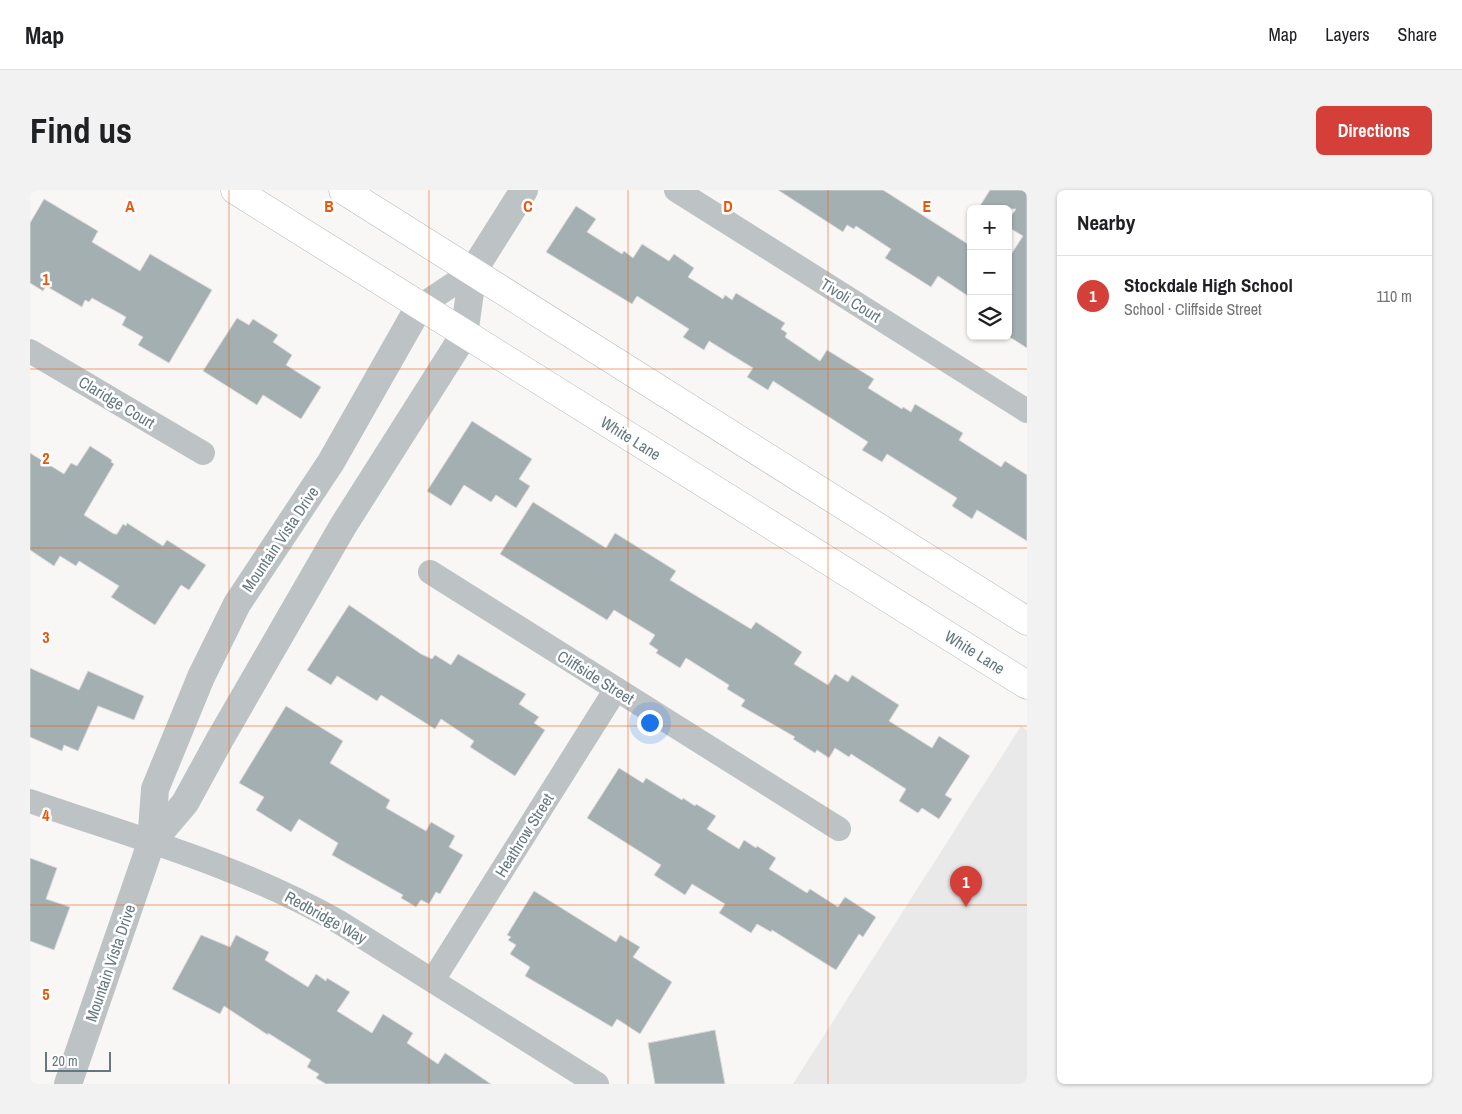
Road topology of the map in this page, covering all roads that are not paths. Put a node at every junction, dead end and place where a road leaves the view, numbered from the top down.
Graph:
1 (235, 190) edge
2 (343, 190) edge
3 (524, 190) edge
4 (676, 190) edge
5 (472, 271) junction
6 (419, 307) junction
7 (464, 335) junction
8 (30, 351) edge
9 (1027, 411) edge
10 (203, 453) dead end
11 (430, 572) dead end
12 (1027, 621) edge
13 (1027, 685) edge
14 (616, 689) junction
15 (30, 801) edge
16 (839, 829) dead end
17 (151, 843) junction
18 (432, 980) junction
19 (68, 1084) edge
20 (597, 1084) edge

1 - 6 main road, White Lane
2 - 5 main road
3 - 5 street, Mountain Vista Drive
4 - 9 street, Tivoli Court
5 - 6 street, Mountain Vista Drive
5 - 7 street, Mountain Vista Drive
5 - 12 main road
6 - 7 main road, White Lane
6 - 17 street, Mountain Vista Drive
7 - 13 main road, White Lane
7 - 17 street, Mountain Vista Drive
8 - 10 street, Claridge Court
11 - 14 street, Cliffside Street
14 - 16 street, Cliffside Street
14 - 18 street, Heathrow Street
15 - 17 street, Redbridge Way
17 - 18 street, Redbridge Way
17 - 19 street, Mountain Vista Drive
18 - 20 street, Redbridge Way

